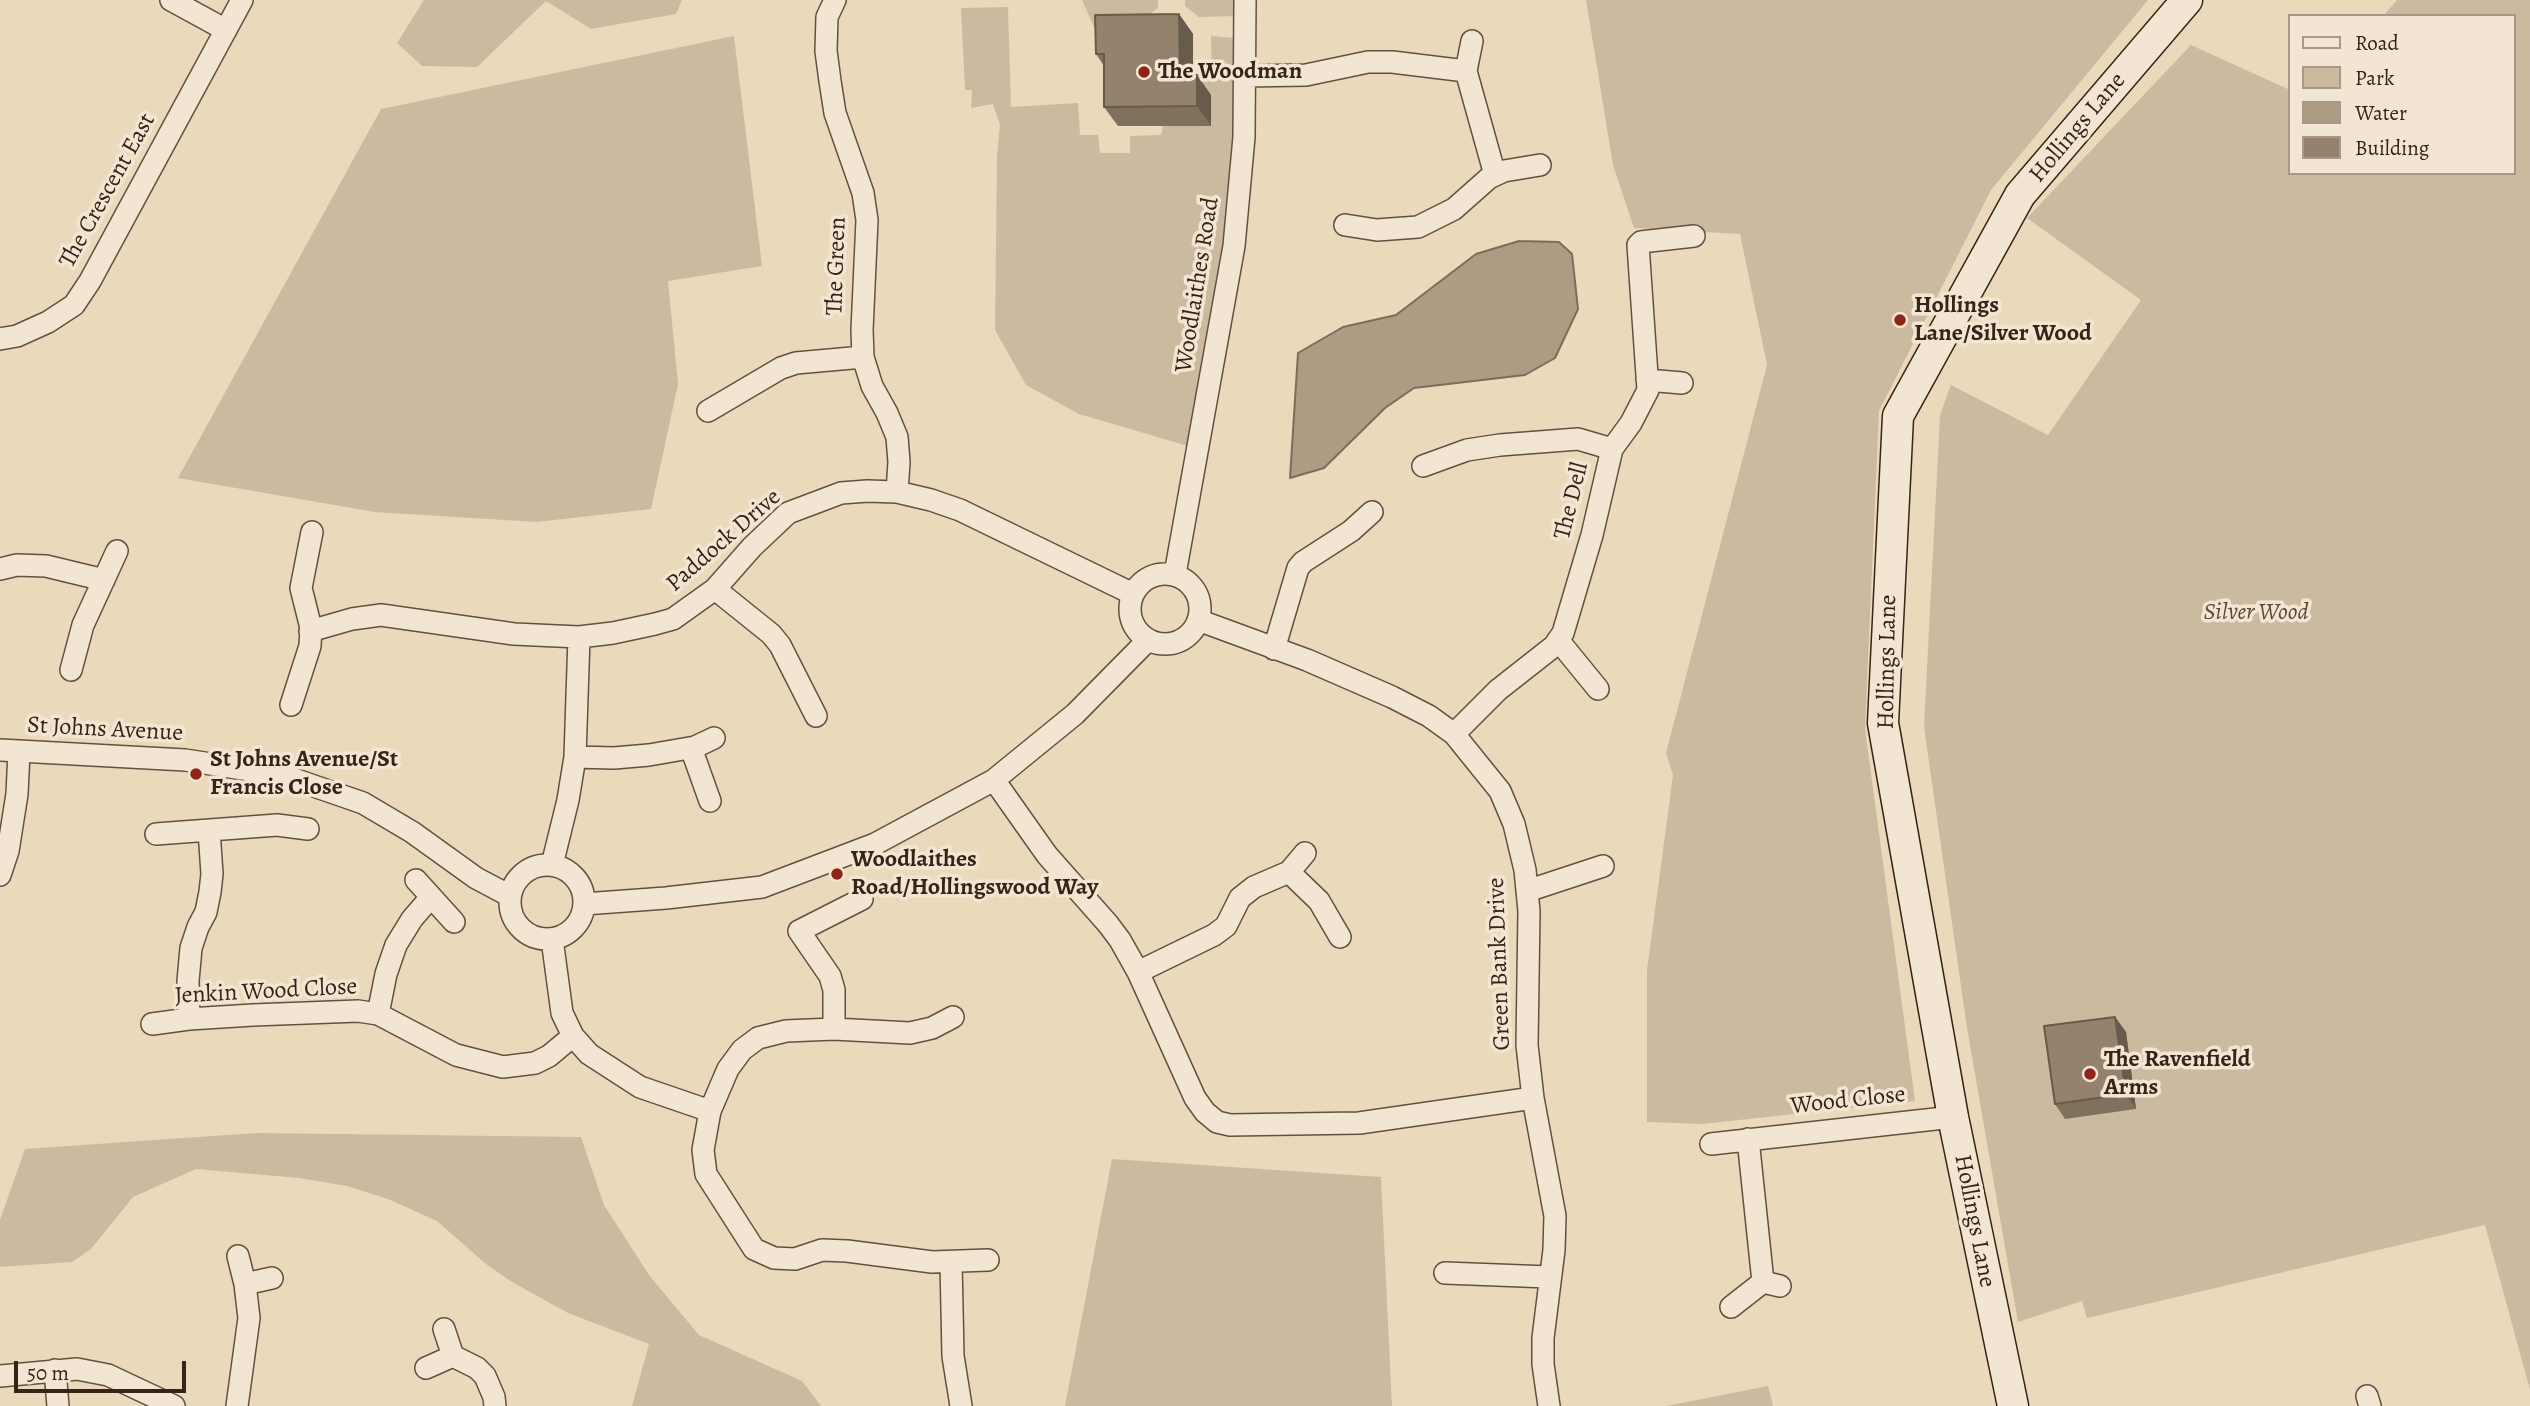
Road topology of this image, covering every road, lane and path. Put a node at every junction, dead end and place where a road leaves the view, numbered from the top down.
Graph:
1 (171, 0) edge
2 (242, 0) edge
3 (835, 0) edge
4 (1245, 0) edge
5 (2187, 0) edge
6 (226, 30) junction
7 (1472, 41) dead end
8 (1466, 71) junction
9 (1245, 76) junction
10 (1539, 165) dead end
11 (1495, 175) junction
12 (1345, 225) dead end
13 (1695, 236) dead end
14 (0, 339) edge
15 (863, 357) junction
16 (1647, 380) junction
17 (1682, 383) dead end
18 (708, 411) dead end
19 (1612, 449) junction
20 (1423, 466) dead end
21 (897, 492) junction
22 (1372, 512) dead end
23 (312, 532) dead end
24 (117, 551) dead end
25 (0, 569) edge
26 (1175, 574) junction
27 (104, 580) junction
28 (715, 589) junction
29 (1133, 594) junction
30 (1198, 620) junction
31 (310, 631) junction
32 (579, 637) junction
33 (1148, 640) junction
34 (1558, 640) junction
35 (1274, 649) junction
36 (71, 670) dead end
37 (1598, 689) dead end
38 (291, 705) dead end
39 (816, 716) dead end
40 (1454, 734) junction
41 (714, 738) dead end
42 (691, 748) junction
43 (10, 751) edge
44 (575, 757) junction
45 (994, 780) junction
46 (710, 801) dead end
47 (308, 829) dead end
48 (209, 830) junction
49 (156, 834) dead end
50 (1305, 853) dead end
51 (552, 865) junction
52 (1603, 866) dead end
53 (1289, 872) junction
54 (0, 875) edge
55 (416, 880) dead end
56 (1527, 891) junction
57 (431, 897) junction
58 (510, 897) junction
59 (862, 899) dead end
60 (584, 904) junction
61 (454, 922) dead end
62 (1340, 937) dead end
63 (552, 939) junction
64 (1138, 972) junction
65 (378, 1014) junction
66 (953, 1017) dead end
67 (189, 1019) junction
68 (152, 1024) dead end
69 (834, 1029) junction
70 (573, 1036) junction
71 (1533, 1098) junction
72 (710, 1111) junction
73 (1953, 1117) junction
74 (1748, 1139) junction
75 (1711, 1143) dead end
76 (238, 1256) dead end
77 (988, 1260) dead end
78 (951, 1262) junction
79 (1445, 1273) dead end
80 (1549, 1277) junction
81 (272, 1278) dead end
82 (245, 1284) junction
83 (1731, 1307) dead end
84 (444, 1329) dead end
85 (453, 1356) junction
86 (426, 1368) dead end
87 (55, 1370) junction
88 (0, 1376) edge
89 (58, 1406) edge
90 (174, 1406) edge
91 (237, 1406) edge
92 (495, 1406) edge
93 (961, 1406) edge
94 (1549, 1406) edge
95 (2013, 1406) edge

1 - 6 street
2 - 6 street, The Crescent East
3 - 15 street, The Green
4 - 9 street, Woodlaithes Road
5 - 73 street, Hollings Lane
6 - 14 street, The Crescent East
7 - 8 street
8 - 9 street
8 - 11 street
9 - 26 street, Woodlaithes Road
10 - 11 street
11 - 12 street
13 - 16 street, The Dell
15 - 18 street
15 - 21 street, The Green
16 - 17 street
16 - 19 street, The Dell
19 - 20 street
19 - 34 street, The Dell
21 - 28 street, Paddock Drive
21 - 29 street, Paddock Drive
22 - 35 street
23 - 31 street
24 - 27 street
25 - 27 street
26 - 29 street
26 - 30 street
27 - 36 street
28 - 32 street, Paddock Drive
28 - 39 street
29 - 33 street
30 - 33 street
30 - 35 street, Green Bank Drive
31 - 32 street, Paddock Drive
31 - 38 street
32 - 44 street
33 - 45 street
34 - 37 street
34 - 40 street, The Dell
35 - 40 street, Green Bank Drive
40 - 56 street, Green Bank Drive
41 - 42 street
42 - 44 street
42 - 46 street
43 - 54 street
43 - 58 street, St Johns Avenue
44 - 51 street
45 - 60 street
45 - 64 street
47 - 48 street
48 - 49 street
48 - 67 street
50 - 53 street
51 - 58 street
51 - 60 street
52 - 56 street
53 - 62 street
53 - 64 street
55 - 57 street
56 - 71 street, Green Bank Drive
57 - 61 street
57 - 65 street
58 - 63 street
59 - 69 street
60 - 63 street
63 - 70 street
64 - 71 street
65 - 67 street, Jenkin Wood Close
65 - 70 street, Jenkin Wood Close
66 - 69 street
67 - 68 street, Jenkin Wood Close
69 - 72 street
70 - 72 street
71 - 80 street, Green Bank Drive
72 - 78 street
73 - 74 street, Wood Close
73 - 95 street, Hollings Lane
74 - 75 street, Wood Close
74 - 83 street
76 - 82 street
77 - 78 street
78 - 93 street
79 - 80 street
80 - 94 street, Green Bank Drive
81 - 82 street
82 - 91 street
84 - 85 street
85 - 86 street
85 - 92 street
87 - 88 street
87 - 89 street
87 - 90 street

